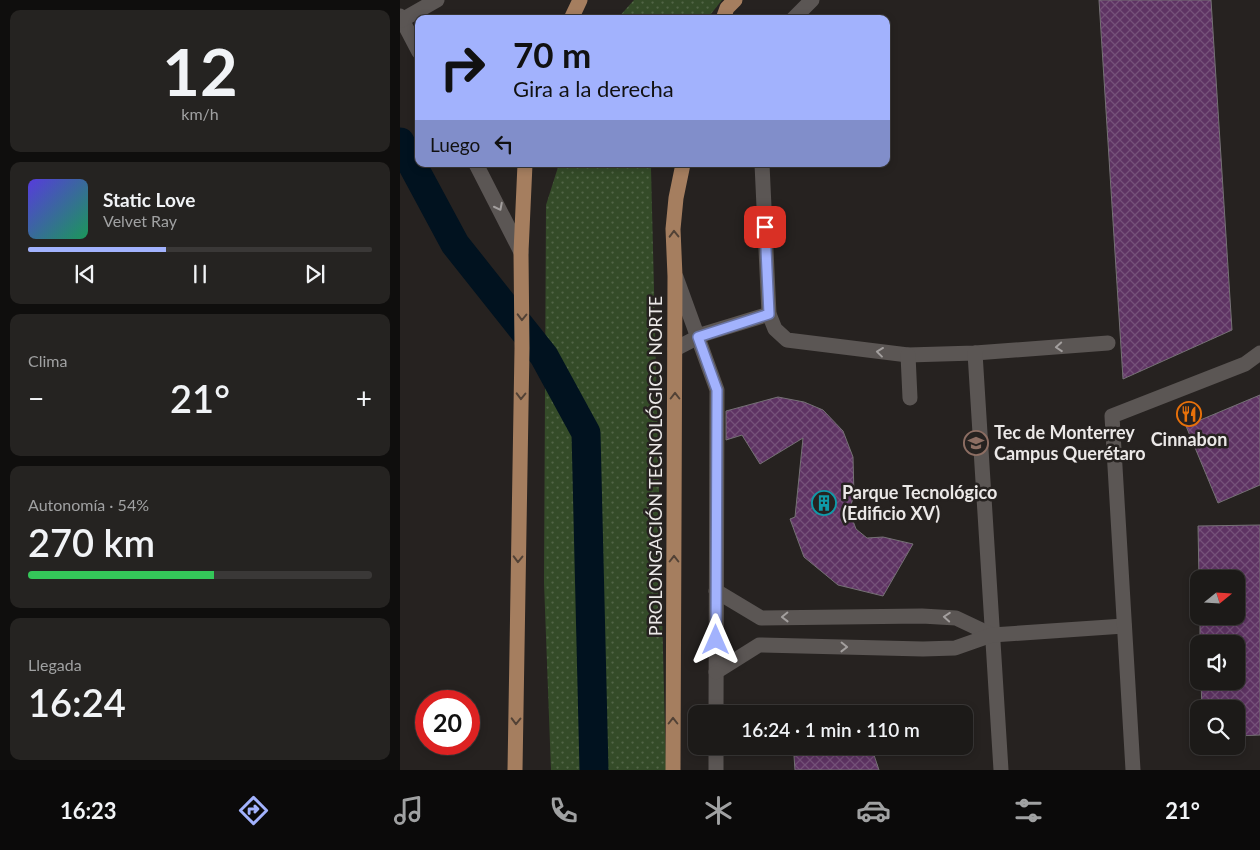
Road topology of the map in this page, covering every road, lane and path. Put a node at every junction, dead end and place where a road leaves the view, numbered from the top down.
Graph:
1 (437, 0) edge
2 (580, 0) edge
3 (735, 0) edge
4 (812, 0) edge
5 (573, 15) edge
6 (724, 15) edge
7 (797, 15) edge
8 (401, 18) edge
9 (415, 44) edge
10 (478, 167) edge
11 (525, 167) edge
12 (682, 167) edge
13 (762, 167) edge
14 (522, 252) junction
15 (675, 276) junction
16 (769, 314) junction
17 (698, 337) junction
18 (1108, 343) dead end
19 (675, 349) junction
20 (976, 353) junction
21 (1260, 353) edge
22 (908, 355) junction
23 (910, 398) dead end
24 (716, 591) junction
25 (1124, 626) junction
26 (992, 635) junction
27 (716, 672) junction
28 (716, 705) edge
29 (716, 755) edge
30 (515, 770) edge
31 (673, 770) edge
32 (716, 770) edge
33 (1001, 770) edge
34 (1133, 770) edge

1 - 8 street
2 - 5 main road
3 - 6 main road
4 - 7 street
8 - 9 street
10 -> 14 street
11 - 14 main road
15 -> 12 main road, PROLONGACIÓN TECNOLÓGICO NORTE
13 - 16 street
14 -> 30 main road
15 - 17 street
15 - 19 main road, PROLONGACIÓN TECNOLÓGICO NORTE
16 - 17 street
22 -> 16 street
17 - 19 street
17 - 24 street
18 -> 20 street
31 -> 19 main road, PROLONGACIÓN TECNOLÓGICO NORTE
20 - 22 street
20 - 26 street
21 - 25 street
22 - 23 street
26 -> 24 street
24 - 27 street
25 - 26 street
25 - 34 street
27 -> 26 street
26 - 33 street
27 - 28 street
29 - 32 street

